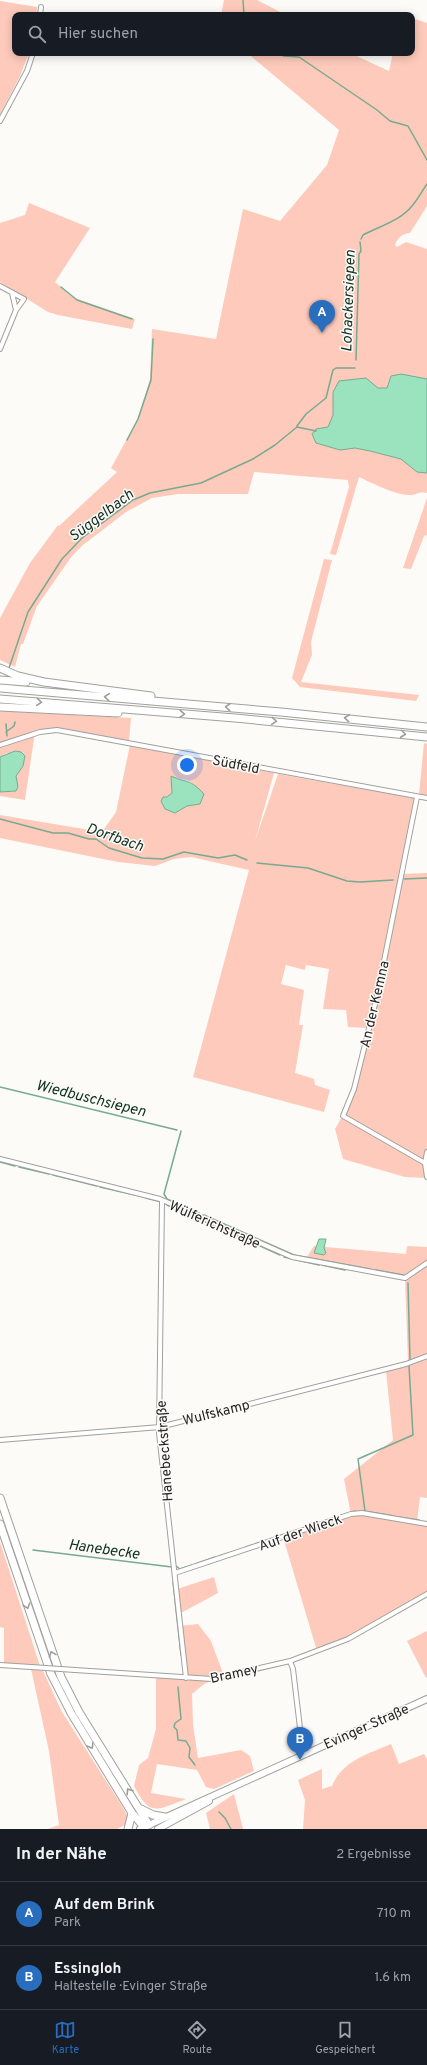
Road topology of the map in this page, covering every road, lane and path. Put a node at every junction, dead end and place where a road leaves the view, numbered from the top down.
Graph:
1 (41, 7) dead end
2 (40, 12) edge
3 (32, 56) edge
4 (0, 121) edge
5 (0, 286) edge
6 (11, 293) junction
7 (16, 310) junction
8 (0, 349) edge
9 (0, 668) edge
10 (0, 680) edge
11 (44, 682) junction
12 (0, 688) edge
13 (0, 699) edge
14 (174, 702) junction
15 (0, 707) edge
16 (144, 711) junction
17 (427, 728) edge
18 (427, 737) edge
19 (0, 745) edge
20 (416, 797) junction
21 (427, 798) edge
22 (427, 1152) edge
23 (0, 1159) edge
24 (425, 1163) junction
25 (427, 1177) edge
26 (162, 1200) junction
27 (427, 1263) edge
28 (427, 1356) edge
29 (160, 1427) junction
30 (0, 1440) edge
31 (0, 1498) edge
32 (0, 1524) edge
33 (427, 1524) edge
34 (175, 1573) junction
35 (427, 1594) edge
36 (290, 1661) junction
37 (0, 1665) edge
38 (186, 1678) junction
39 (427, 1699) edge
40 (307, 1752) junction
41 (218, 1794) junction
42 (140, 1808) junction
43 (132, 1813) junction
44 (165, 1817) junction
45 (145, 1828) edge
46 (128, 1829) edge
47 (158, 1829) edge

1 - 2 street
3 - 4 street
5 - 6 street
6 - 7 street
6 - 7 street
7 - 8 street
9 - 11 highway
10 - 11 highway
11 - 14 highway
14 -> 12 highway
13 -> 16 highway
17 -> 14 highway
15 - 16 highway
16 -> 18 highway
19 - 20 street, Südfeld
20 - 21 street, Südfeld
20 - 24 street, An der Kemna
22 - 24 street
23 - 26 street, Wülferichstraße
24 - 25 street
26 - 27 street, Wülferichstraße
26 - 29 street, Hanebeckstraße
28 - 29 street, Wulfskamp
29 - 30 street, Wulfskamp
29 - 34 street, Hanebeckstraße
42 -> 31 highway
32 -> 43 highway
33 - 34 street, Auf der Wieck
34 - 38 street, Hanebeckstraße
35 - 36 street, Bramey
36 - 38 street, Bramey
36 - 40 street
37 - 38 street, Bramey, bridge
39 - 40 main road, Evinger Straße
40 - 41 main road, Evinger Straße
41 - 44 main road
41 - 47 main road
42 - 44 highway
42 - 45 highway
43 - 45 highway
43 - 46 highway
44 - 45 main road

